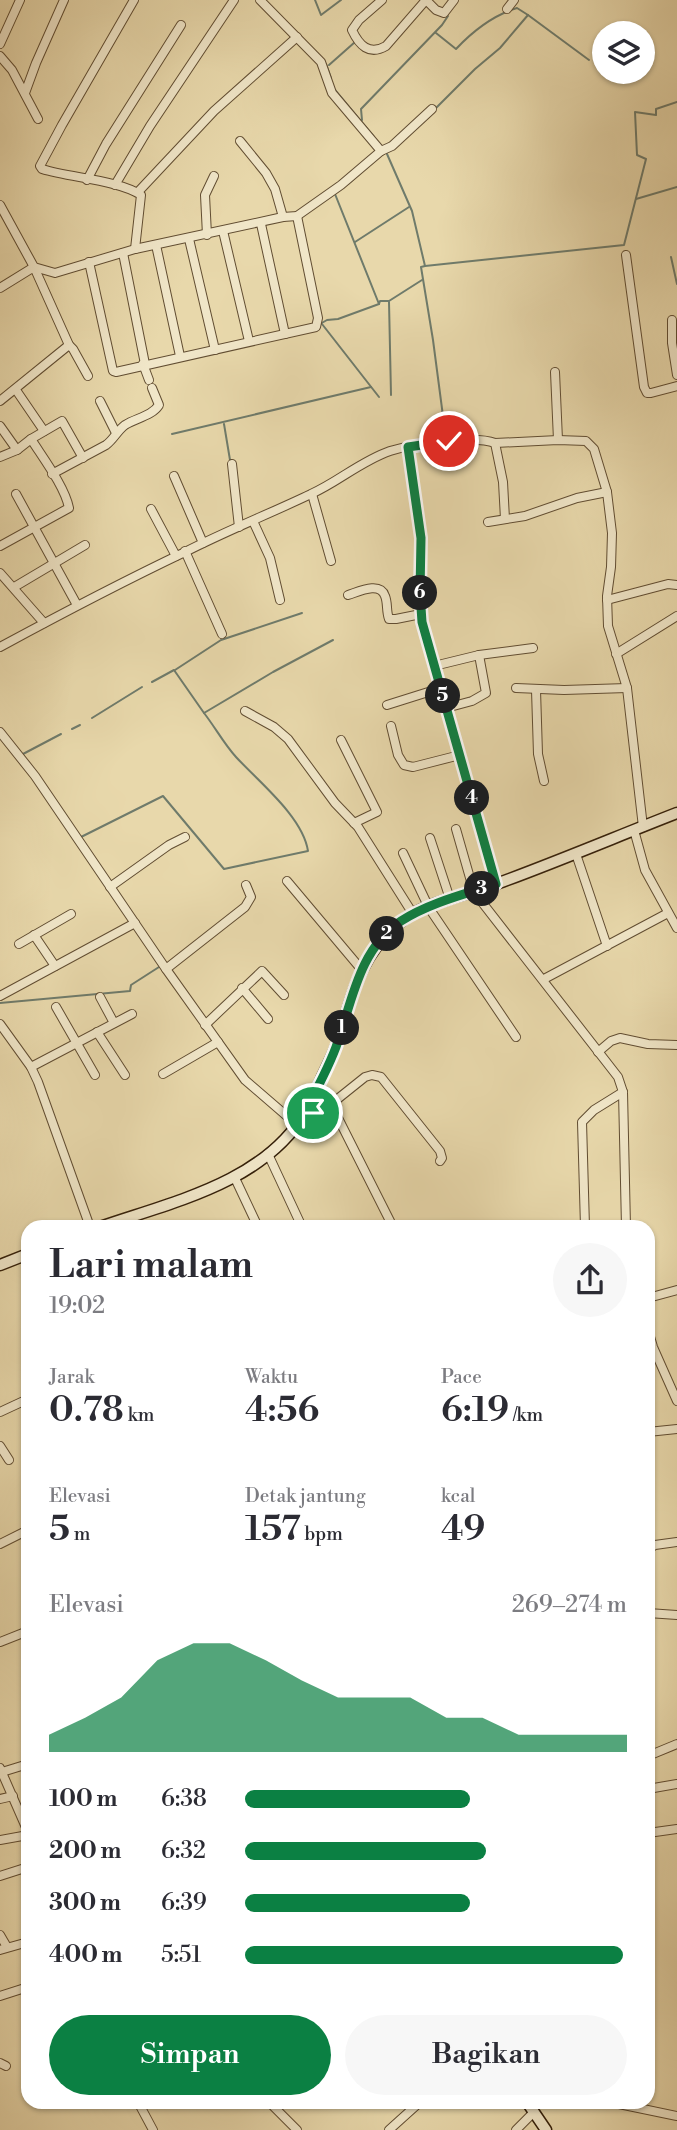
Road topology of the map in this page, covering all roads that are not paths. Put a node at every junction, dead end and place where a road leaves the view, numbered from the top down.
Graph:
1 (20, 0) edge
2 (64, 0) edge
3 (134, 0) edge
4 (234, 0) edge
5 (260, 0) edge
6 (382, 0) edge
7 (426, 0) edge
8 (454, 0) edge
9 (514, 0) edge
10 (507, 9) dead end
11 (181, 25) dead end
12 (297, 37) junction
13 (0, 44) edge
14 (0, 56) edge
15 (25, 93) junction
16 (432, 109) dead end
17 (38, 119) dead end
18 (240, 141) dead end
19 (381, 151) junction
20 (214, 176) dead end
21 (87, 180) junction
22 (114, 185) junction
23 (138, 192) junction
24 (0, 205) edge
25 (297, 216) junction
26 (283, 217) junction
27 (261, 223) junction
28 (223, 231) junction
29 (208, 235) junction
30 (189, 239) junction
31 (156, 245) junction
32 (135, 249) junction
33 (123, 253) junction
34 (626, 255) dead end
35 (89, 262) junction
36 (34, 267) junction
37 (55, 273) junction
38 (41, 283) junction
39 (0, 288) edge
40 (672, 320) dead end
41 (285, 334) junction
42 (249, 341) junction
43 (69, 345) junction
44 (215, 350) junction
45 (180, 356) junction
46 (144, 364) junction
47 (555, 372) dead end
48 (677, 375) edge
49 (88, 376) dead end
50 (677, 386) edge
51 (16, 390) dead end
52 (0, 401) edge
53 (100, 401) dead end
54 (0, 426) edge
55 (44, 431) junction
56 (116, 433) junction
57 (31, 439) junction
58 (558, 440) junction
59 (495, 443) junction
60 (408, 447) junction
61 (17, 450) junction
62 (0, 457) edge
63 (83, 458) junction
64 (232, 464) dead end
65 (52, 474) junction
66 (174, 476) dead end
67 (607, 492) junction
68 (16, 494) dead end
69 (312, 494) junction
70 (151, 509) dead end
71 (505, 519) junction
72 (253, 521) junction
73 (488, 522) dead end
74 (35, 527) junction
75 (239, 527) junction
76 (203, 543) junction
77 (85, 545) dead end
78 (0, 546) edge
79 (185, 551) junction
80 (176, 556) junction
81 (331, 561) dead end
82 (55, 564) junction
83 (0, 573) edge
84 (677, 585) edge
85 (16, 586) dead end
86 (348, 595) dead end
87 (280, 600) dead end
88 (607, 600) junction
89 (77, 605) junction
90 (421, 614) junction
91 (677, 616) edge
92 (44, 623) junction
93 (222, 634) dead end
94 (0, 647) edge
95 (533, 648) dead end
96 (479, 654) junction
97 (616, 654) junction
98 (434, 666) junction
99 (441, 688) junction
100 (516, 688) dead end
101 (627, 688) junction
102 (536, 690) junction
103 (387, 705) dead end
104 (446, 708) junction
105 (245, 710) dead end
106 (391, 726) dead end
107 (0, 732) edge
108 (341, 740) dead end
109 (460, 755) junction
110 (544, 781) dead end
111 (677, 813) edge
112 (354, 823) junction
113 (638, 828) junction
114 (456, 829) dead end
115 (185, 837) dead end
116 (430, 838) dead end
117 (403, 853) dead end
118 (576, 854) junction
119 (287, 881) dead end
120 (496, 884) junction
121 (246, 885) dead end
122 (110, 887) junction
123 (474, 892) junction
124 (450, 899) junction
125 (429, 908) junction
126 (668, 913) junction
127 (413, 914) junction
128 (71, 915) dead end
129 (135, 923) junction
130 (677, 928) edge
131 (34, 935) junction
132 (19, 944) dead end
133 (607, 946) junction
134 (55, 966) junction
135 (166, 969) junction
136 (361, 969) junction
137 (544, 979) junction
138 (242, 988) junction
139 (284, 995) dead end
140 (0, 996) edge
141 (100, 997) dead end
142 (56, 1007) dead end
143 (132, 1014) dead end
144 (268, 1019) dead end
145 (114, 1023) junction
146 (0, 1024) edge
147 (205, 1025) junction
148 (97, 1032) junction
149 (516, 1037) dead end
150 (218, 1042) junction
151 (76, 1043) junction
152 (677, 1045) edge
153 (598, 1052) junction
154 (31, 1067) junction
155 (163, 1074) dead end
156 (95, 1075) dead end
157 (125, 1075) dead end
158 (623, 1092) junction
159 (330, 1105) junction
160 (300, 1119) junction
161 (268, 1154) junction
162 (440, 1161) dead end
163 (234, 1176) junction
164 (88, 1220) edge
165 (121, 1220) edge
166 (255, 1220) edge
167 (299, 1220) edge
168 (389, 1220) edge
169 (585, 1220) edge
170 (626, 1220) edge
171 (21, 1257) edge
172 (0, 1265) edge
173 (677, 1290) edge
174 (655, 1296) edge
175 (655, 1352) edge
176 (677, 1401) edge
177 (21, 1402) edge
178 (0, 1412) edge
179 (677, 1429) edge
180 (655, 1431) edge
181 (0, 1446) edge
182 (9, 1460) dead end
183 (21, 1534) edge
184 (677, 1542) edge
185 (0, 1544) edge
186 (655, 1545) edge
187 (655, 1613) edge
188 (677, 1615) edge
189 (21, 1634) edge
190 (0, 1642) edge
191 (677, 1744) edge
192 (655, 1753) edge
193 (21, 1766) edge
194 (1, 1770) edge
195 (677, 1784) edge
196 (655, 1788) edge
197 (13, 1796) junction
198 (0, 1799) edge
199 (21, 1816) edge
200 (677, 1829) edge
201 (655, 1832) edge
202 (21, 1835) edge
203 (0, 1840) edge
204 (21, 1869) edge
205 (0, 1876) edge
206 (0, 1935) edge
207 (21, 1944) edge
208 (4, 1948) edge
209 (21, 1989) edge
210 (0, 1996) edge
211 (142, 2109) edge
212 (279, 2109) edge
213 (412, 2109) edge
214 (531, 2109) edge
215 (643, 2109) edge
216 (533, 2113) junction
217 (677, 2116) edge
218 (153, 2130) edge
219 (297, 2130) edge
220 (389, 2130) edge
221 (516, 2130) edge
222 (546, 2130) edge

1 - 13 street
2 - 15 street
3 - 21 street
4 - 22 street
5 - 12 street
6 - 7 street
7 - 8 street
9 - 10 street
11 - 21 street
12 - 19 street
12 - 23 street
14 - 15 street
15 - 17 street
16 - 19 street
18 - 26 street
19 - 25 street
20 - 29 street
21 - 22 street
22 - 23 street
23 - 32 street
24 - 36 street
25 - 26 street
25 - 41 street
26 - 27 street
27 - 28 street
27 - 41 street
28 - 29 street
28 - 42 street
29 - 30 street
30 - 31 street
30 - 44 street
31 - 32 street
31 - 45 street
32 - 33 street
33 - 35 street
33 - 46 street
34 - 50 street
35 - 37 street
35 - 46 street
36 - 37 street
36 - 38 street
36 - 39 street
37 - 38 street
38 - 43 street
40 - 48 street
41 - 42 street
42 - 44 street
43 - 49 street
43 - 52 street
44 - 45 street
45 - 46 street
46 - 56 street
47 - 58 street
51 - 55 street
53 - 56 street
54 - 61 street
55 - 57 street
55 - 63 street
56 - 63 street
57 - 61 street
57 - 65 street
58 - 59 street
58 - 67 street
59 - 60 street
59 - 71 street
60 - 69 street
60 - 90 street
61 - 62 street
63 - 65 street
64 - 75 street
65 - 74 street
66 - 76 street
67 - 71 street
67 - 88 street
68 - 74 street
69 - 72 street
69 - 81 street
70 - 80 street
71 - 73 street
72 - 75 street
72 - 87 street
74 - 78 street
74 - 82 street
75 - 76 street
76 - 79 street
77 - 82 street
79 - 80 street
79 - 93 street
80 - 89 street
82 - 85 street
82 - 89 street
83 - 92 street
84 - 88 street
86 - 90 street
88 - 97 street
89 - 92 street
90 - 98 street
91 - 97 street
92 - 94 street
95 - 96 street
96 - 98 street
96 - 104 street
97 - 101 street
98 - 99 street
99 - 103 street
99 - 104 street
100 - 102 street
101 - 102 street
101 - 113 street
102 - 110 street
104 - 109 street
105 - 112 street
106 - 109 street
107 - 122 street
108 - 112 street
109 - 120 street
111 - 113 street
112 - 127 street
113 - 118 street
113 - 126 street
114 - 123 street
115 - 122 street
116 - 124 street
117 - 125 street
118 - 120 street
118 - 133 street
119 - 136 street
120 - 123 street
121 - 135 street
122 - 129 street
123 - 124 street
123 - 137 street
124 - 125 street
125 - 127 street
125 - 149 street
126 - 130 street
126 - 133 street
127 - 136 street
128 - 131 street
129 - 134 street
129 - 135 street
131 - 132 street
131 - 134 street
133 - 137 street
134 - 140 street
135 - 147 street
136 - 160 street
137 - 153 street
138 - 139 street
138 - 144 street
138 - 147 street
141 - 145 street
142 - 151 street
143 - 145 street
145 - 148 street
146 - 154 street
147 - 150 street
148 - 151 street
148 - 157 street
150 - 155 street
150 - 160 street
151 - 154 street
151 - 156 street
152 - 153 street
153 - 158 street
154 - 164 street
158 - 169 street
158 - 170 street
159 - 160 street
159 - 162 street
159 - 168 street
160 - 161 street
161 - 163 street
161 - 167 street
163 - 165 street
163 - 166 street
171 - 172 street
173 - 174 street
175 - 176 street
177 - 178 street
179 - 180 street
181 - 182 street
183 - 185 street
184 - 186 street
187 - 188 street
189 - 190 street
191 - 192 street
193 - 194 street
194 - 197 street
195 - 196 street
197 - 198 street
197 - 199 street
200 - 201 street
202 - 203 street
204 - 205 street
206 - 208 street
207 - 208 street
209 - 210 street
211 - 218 street
212 - 219 street
213 - 220 street
214 - 216 street
215 - 217 street
216 - 221 street
216 - 222 street

